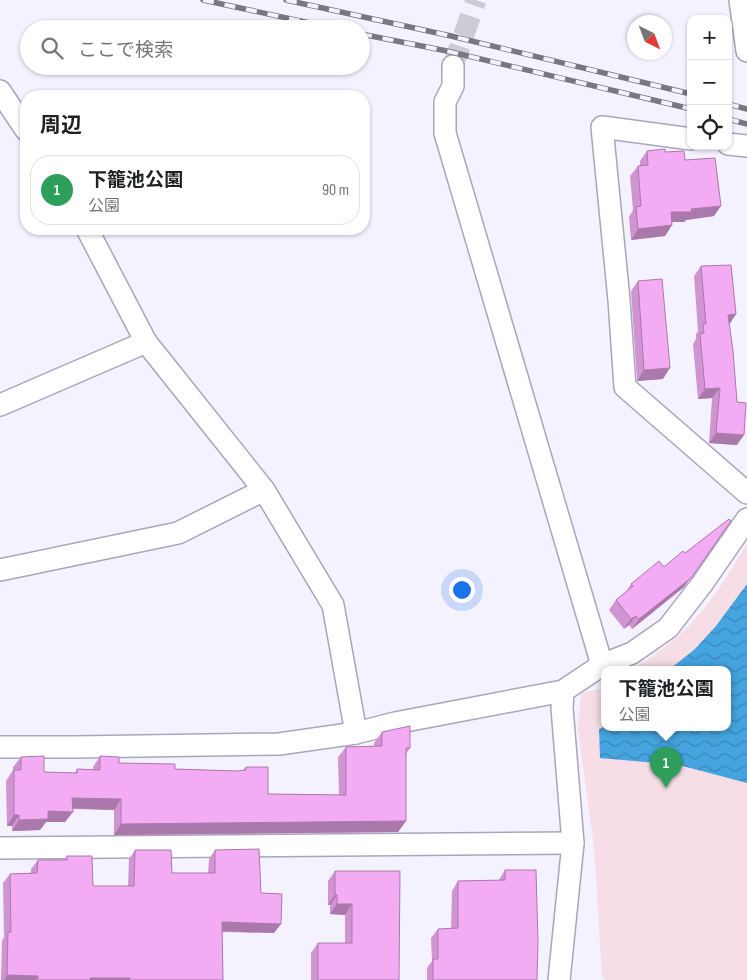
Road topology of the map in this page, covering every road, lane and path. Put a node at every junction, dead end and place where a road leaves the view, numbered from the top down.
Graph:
1 (740, 0) edge
2 (747, 50) edge
3 (453, 66) tunnel mouth
4 (0, 91) edge
5 (20, 121) edge
6 (687, 138) edge
7 (732, 144) edge
8 (747, 146) edge
9 (90, 235) edge
10 (146, 342) junction
11 (0, 405) edge
12 (264, 490) junction
13 (747, 493) edge
14 (747, 518) edge
15 (0, 570) edge
16 (602, 665) junction
17 (563, 692) junction
18 (356, 733) junction
19 (0, 747) edge
20 (574, 843) junction
21 (0, 848) edge
22 (559, 980) edge

1 - 2 street
3 - 16 street
4 - 5 street
6 - 13 street
7 - 8 street
9 - 10 street
10 - 11 street
10 - 12 street
12 - 15 street
12 - 18 street
14 - 16 street
16 - 17 street
17 - 18 street
17 - 20 street
18 - 19 street
20 - 21 street
20 - 22 street

